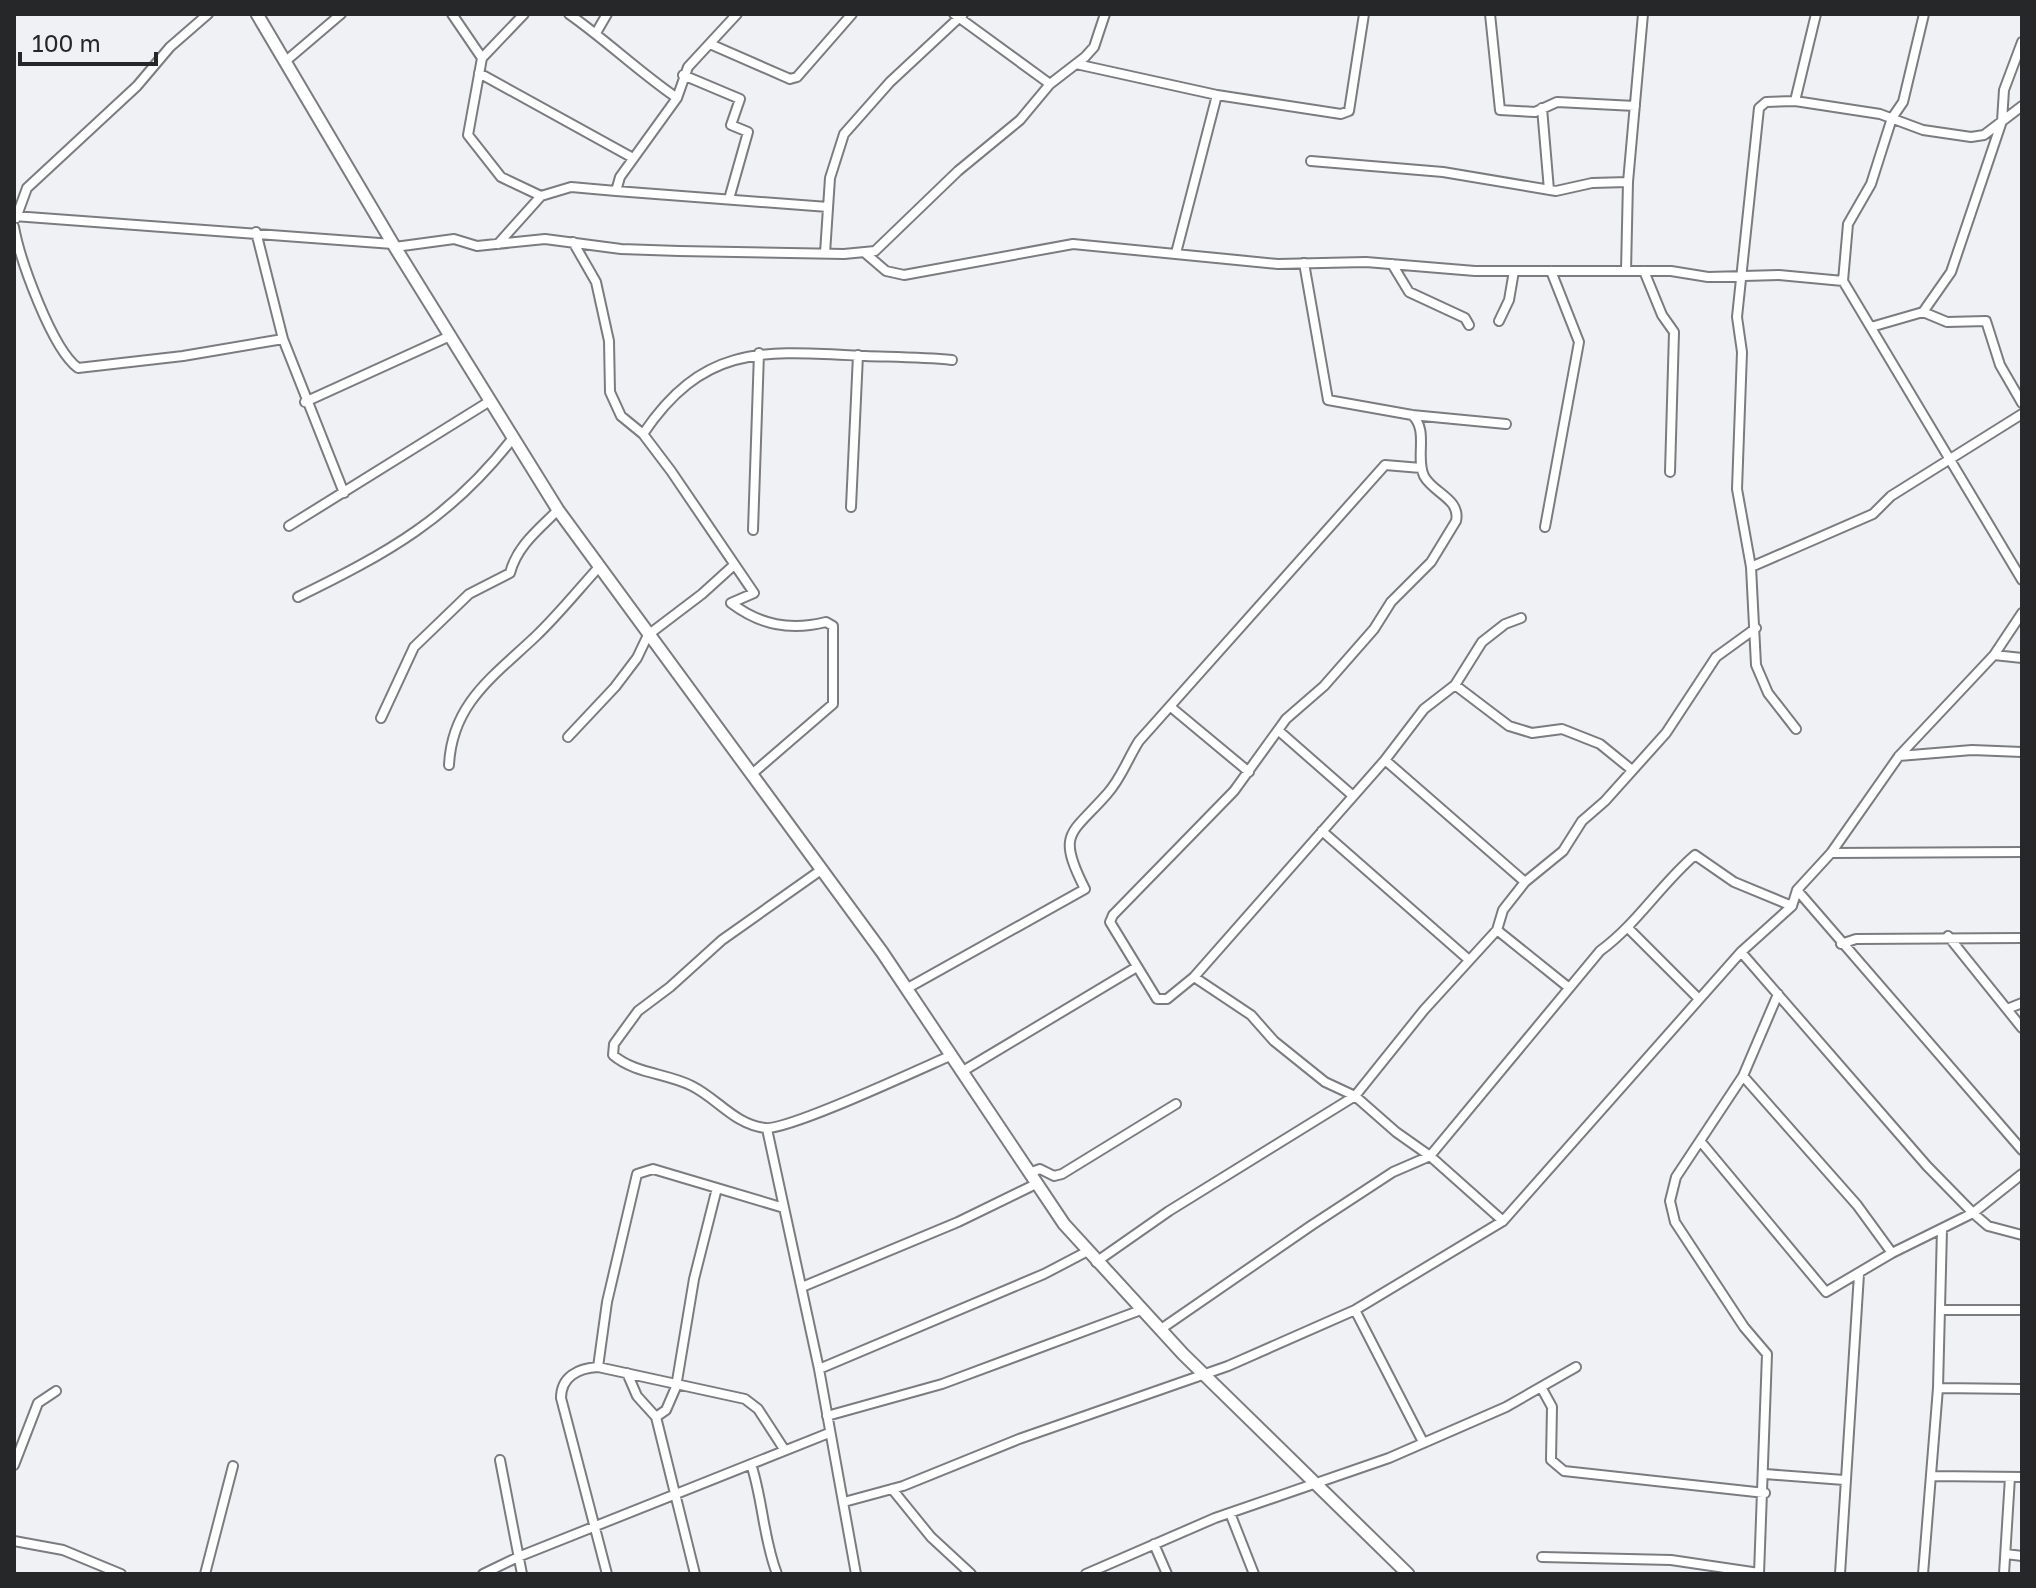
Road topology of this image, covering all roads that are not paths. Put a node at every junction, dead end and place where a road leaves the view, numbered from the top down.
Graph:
1 (208, 14) edge
2 (257, 14) edge
3 (341, 14) edge
4 (452, 14) edge
5 (524, 14) edge
6 (569, 14) edge
7 (607, 14) edge
8 (737, 14) edge
9 (852, 14) edge
10 (1105, 14) edge
11 (1364, 14) edge
12 (1490, 14) edge
13 (1643, 14) edge
14 (1816, 14) edge
15 (1924, 14) edge
16 (959, 15) edge
17 (596, 33) junction
18 (2022, 42) edge
19 (710, 44) junction
20 (482, 58) junction
21 (287, 60) junction
22 (1076, 64) junction
23 (479, 73) junction
24 (683, 75) junction
25 (1050, 84) junction
26 (1217, 95) junction
27 (677, 98) junction
28 (1795, 101) junction
29 (1635, 106) junction
30 (2022, 106) edge
31 (1542, 108) junction
32 (1892, 118) junction
33 (2002, 121) junction
34 (633, 158) junction
35 (1311, 161) dead end
36 (1628, 182) junction
37 (1549, 190) junction
38 (616, 191) junction
39 (541, 196) junction
40 (729, 199) junction
41 (828, 207) junction
42 (15, 216) edge
43 (14, 227) edge
44 (256, 232) junction
45 (573, 242) junction
46 (498, 244) junction
47 (394, 246) junction
48 (825, 253) junction
49 (865, 253) junction
50 (1176, 253) junction
51 (1304, 263) junction
52 (1392, 264) junction
53 (1514, 271) junction
54 (1551, 271) junction
55 (1626, 271) junction
56 (1644, 271) junction
57 (1741, 274) junction
58 (1843, 281) junction
59 (1923, 312) junction
60 (1499, 321) dead end
61 (1469, 325) dead end
62 (1871, 327) junction
63 (450, 336) junction
64 (283, 339) junction
65 (759, 353) junction
66 (858, 355) junction
67 (952, 360) dead end
68 (490, 401) junction
69 (305, 402) junction
70 (2022, 403) edge
71 (2022, 414) edge
72 (1412, 415) junction
73 (1506, 424) dead end
74 (643, 434) junction
75 (513, 438) junction
76 (1950, 460) junction
77 (1421, 468) junction
78 (1670, 472) dead end
79 (344, 493) junction
80 (851, 507) dead end
81 (558, 510) junction
82 (289, 526) dead end
83 (1545, 527) dead end
84 (753, 530) dead end
85 (734, 565) junction
86 (599, 567) junction
87 (1751, 567) junction
88 (2022, 580) edge
89 (298, 597) dead end
90 (2022, 613) edge
91 (1521, 618) dead end
92 (1756, 628) junction
93 (648, 635) junction
94 (1994, 655) junction
95 (2022, 658) edge
96 (1455, 685) junction
97 (1172, 708) junction
98 (381, 718) dead end
99 (1796, 729) dead end
100 (1279, 731) junction
101 (568, 737) dead end
102 (2022, 752) edge
103 (1899, 756) junction
104 (1385, 760) junction
105 (449, 765) dead end
106 (1632, 770) junction
107 (1249, 772) junction
108 (753, 773) junction
109 (1352, 795) junction
110 (1322, 831) junction
111 (2022, 852) edge
112 (1831, 853) junction
113 (821, 870) junction
114 (1525, 882) junction
115 (1797, 890) junction
116 (1792, 906) junction
117 (1629, 929) junction
118 (1497, 930) junction
119 (1948, 936) junction
120 (2022, 938) edge
121 (1841, 944) junction
122 (1741, 952) junction
123 (1469, 960) junction
124 (1135, 968) junction
125 (1194, 977) junction
126 (1568, 987) junction
127 (906, 989) junction
128 (1778, 994) junction
129 (1699, 999) junction
130 (2022, 1003) edge
131 (2007, 1009) junction
132 (2022, 1028) edge
133 (952, 1055) junction
134 (963, 1071) junction
135 (1743, 1076) junction
136 (1355, 1096) junction
137 (1176, 1104) dead end
138 (767, 1129) junction
139 (1701, 1142) junction
140 (2022, 1150) edge
141 (1430, 1156) junction
142 (1029, 1173) junction
143 (2022, 1174) edge
144 (1036, 1184) junction
145 (717, 1188) junction
146 (784, 1208) junction
147 (1973, 1213) junction
148 (1503, 1221) junction
149 (1942, 1229) junction
150 (2022, 1235) edge
151 (1086, 1252) junction
152 (1892, 1253) junction
153 (1096, 1262) junction
154 (1859, 1274) junction
155 (802, 1287) junction
156 (1141, 1310) junction
157 (1355, 1310) junction
158 (1941, 1310) junction
159 (2022, 1310) edge
160 (1161, 1329) junction
161 (598, 1367) junction
162 (1576, 1367) dead end
163 (819, 1369) junction
164 (627, 1373) junction
165 (1205, 1375) junction
166 (676, 1387) junction
167 (1541, 1387) junction
168 (1938, 1388) junction
169 (2022, 1389) edge
170 (56, 1391) dead end
171 (827, 1416) junction
172 (656, 1417) junction
173 (829, 1433) junction
174 (1423, 1442) junction
175 (784, 1449) junction
176 (500, 1460) dead end
177 (751, 1464) junction
178 (14, 1465) edge
179 (233, 1466) dead end
180 (1765, 1474) junction
181 (1932, 1476) junction
182 (2010, 1477) junction
183 (2022, 1477) edge
184 (1844, 1480) junction
185 (1317, 1485) junction
186 (892, 1489) junction
187 (1765, 1493) junction
188 (673, 1497) junction
189 (844, 1502) junction
190 (1230, 1513) junction
191 (596, 1526) junction
192 (14, 1541) edge
193 (1154, 1544) junction
194 (2006, 1554) junction
195 (2022, 1556) edge
196 (518, 1557) junction
197 (1542, 1557) dead end
198 (121, 1574) edge
199 (205, 1574) edge
200 (483, 1574) edge
201 (522, 1574) edge
202 (607, 1574) edge
203 (695, 1574) edge
204 (777, 1574) edge
205 (856, 1574) edge
206 (971, 1574) edge
207 (1086, 1574) edge
208 (1167, 1574) edge
209 (1254, 1574) edge
210 (1408, 1574) edge
211 (1759, 1574) edge
212 (1840, 1574) edge
213 (1923, 1574) edge
214 (2004, 1574) edge

1 - 42 street
2 - 21 street
3 - 21 street
4 - 20 street
5 - 20 street
6 - 17 street
7 - 17 street
8 - 19 street
9 - 19 street
10 - 22 street
11 - 26 street
12 - 31 street
13 - 29 street
14 - 28 street
15 - 32 street
16 - 25 street
16 - 41 street
17 - 27 street
18 - 33 street
19 - 24 street
20 - 23 street
21 - 47 street
22 - 25 street
22 - 26 street
23 - 34 street
23 - 39 street
24 - 27 street
24 - 40 street
25 - 49 street
26 - 50 street
27 - 34 street
28 - 32 street
28 - 57 street
29 - 31 street
29 - 36 street
30 - 33 street
31 - 37 street
32 - 33 street
32 - 58 street
33 - 59 street
34 - 38 street
35 - 37 street
36 - 37 street
36 - 55 street
38 - 39 street
38 - 40 street
39 - 46 street
40 - 41 street
41 - 48 street
42 - 43 street
42 - 44 street
43 - 64 street
44 - 47 street
44 - 64 street
45 - 46 street
45 - 48 street
45 - 74 street
46 - 47 street
47 - 63 street
48 - 49 street
49 - 50 street
50 - 51 street
51 - 52 street
51 - 72 street
52 - 53 street
52 - 61 street
53 - 54 street
53 - 60 street
54 - 55 street
54 - 83 street
55 - 56 street
56 - 57 street
56 - 78 street
57 - 58 street
57 - 87 street
58 - 62 street
59 - 62 street
59 - 70 street
62 - 76 street
63 - 68 street
63 - 69 street
64 - 69 street
65 - 66 street
65 - 74 street
65 - 84 street
66 - 67 street
66 - 80 street
68 - 75 street
68 - 79 street
69 - 79 street
71 - 76 street
72 - 73 street
72 - 77 street
74 - 85 street
75 - 81 street
75 - 89 street
76 - 87 street
76 - 88 street
77 - 97 street
77 - 100 street
79 - 82 street
81 - 86 street
81 - 98 street
85 - 93 street
85 - 108 street
86 - 93 street
86 - 105 street
87 - 92 street
90 - 94 street
91 - 96 street
92 - 99 street
92 - 106 street
93 - 101 street
93 - 108 street
94 - 95 street
94 - 103 street
96 - 104 street
96 - 106 street
97 - 107 street
97 - 127 street
100 - 107 street
100 - 109 street
102 - 103 street
103 - 112 street
104 - 109 street
104 - 114 street
106 - 114 street
107 - 124 street
108 - 113 street
109 - 110 street
110 - 123 street
110 - 125 street
111 - 112 street
112 - 115 street
113 - 127 street
113 - 138 street
114 - 118 street
115 - 116 street
115 - 121 street
116 - 117 street
116 - 122 street
117 - 126 street
117 - 129 street
118 - 123 street
118 - 126 street
119 - 120 street
119 - 121 street
119 - 131 street
121 - 140 street
122 - 128 street
122 - 129 street
123 - 136 street
124 - 125 street
124 - 134 street
125 - 136 street
126 - 141 street
127 - 133 street
128 - 135 street
128 - 147 street
129 - 148 street
130 - 131 street
131 - 132 street
133 - 134 street
133 - 138 street
134 - 142 street
135 - 139 street
135 - 152 street
136 - 141 street
136 - 153 street
137 - 142 street
138 - 146 street
139 - 154 street
139 - 180 street
141 - 148 street
141 - 160 street
142 - 144 street
143 - 147 street
144 - 151 street
144 - 155 street
145 - 146 street
145 - 161 street
145 - 166 street
146 - 155 street
147 - 149 street
147 - 150 street
148 - 157 street
149 - 152 street
149 - 158 street
151 - 153 street
151 - 163 street
152 - 154 street
153 - 156 street
154 - 184 street
155 - 163 street
156 - 160 street
156 - 171 street
157 - 165 street
157 - 174 street
158 - 159 street
158 - 168 street
160 - 165 street
161 - 164 street
161 - 191 street
162 - 167 street
163 - 171 street
164 - 166 street
164 - 172 street
165 - 185 street
165 - 186 street
166 - 172 street
166 - 175 street
167 - 174 street
167 - 187 street
168 - 169 street
168 - 181 street
170 - 178 street
171 - 173 street
172 - 188 street
173 - 175 street
173 - 189 street
174 - 185 street
175 - 177 street
176 - 196 street
177 - 188 street
177 - 204 street
179 - 199 street
180 - 184 street
180 - 187 street
181 - 182 street
181 - 213 street
182 - 183 street
182 - 194 street
184 - 212 street
185 - 190 street
185 - 210 street
186 - 189 street
186 - 206 street
187 - 211 street
188 - 191 street
188 - 203 street
189 - 205 street
190 - 193 street
190 - 209 street
191 - 196 street
191 - 202 street
192 - 198 street
193 - 207 street
193 - 208 street
194 - 195 street
194 - 214 street
196 - 200 street
196 - 201 street
197 - 211 street

